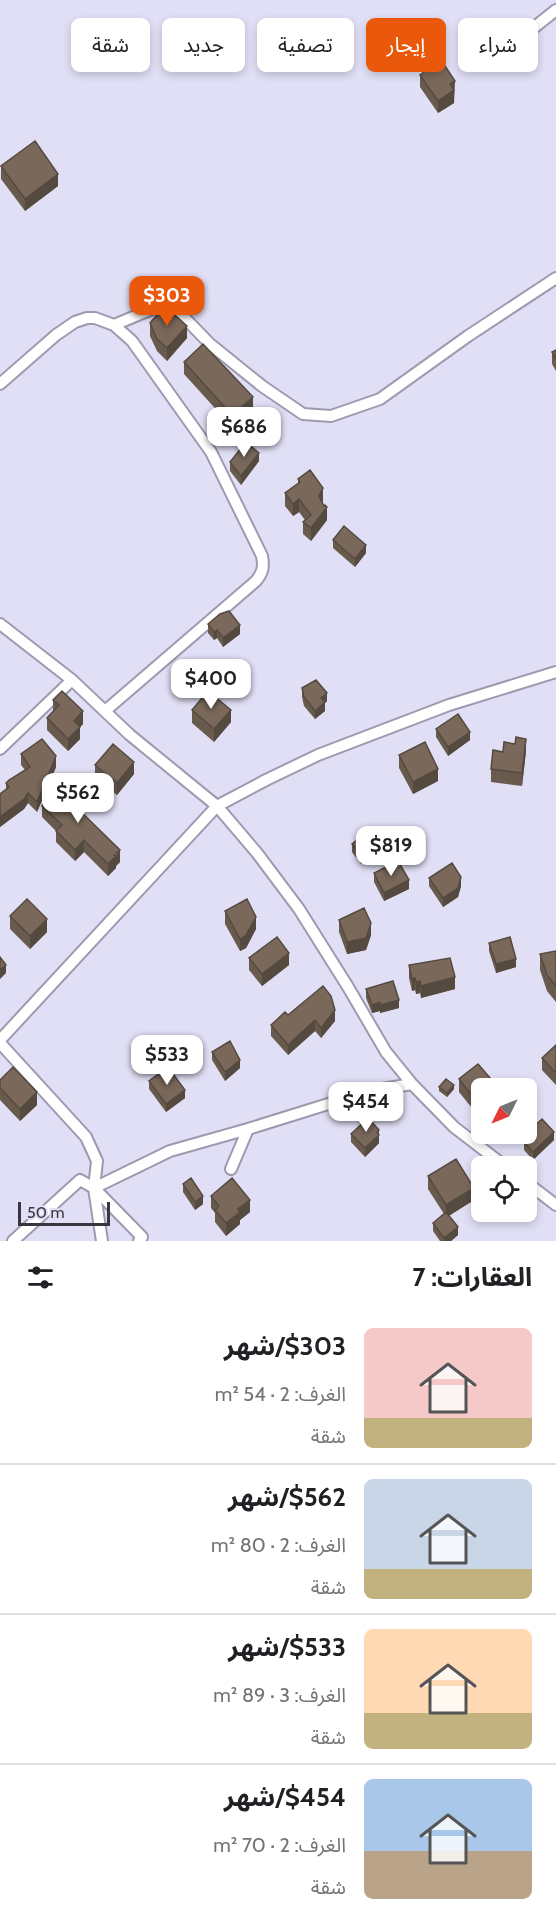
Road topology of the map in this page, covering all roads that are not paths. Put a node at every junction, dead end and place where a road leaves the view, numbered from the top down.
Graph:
1 (556, 10) edge
2 (538, 24) edge
3 (556, 278) edge
4 (114, 325) junction
5 (0, 384) edge
6 (0, 624) edge
7 (556, 672) edge
8 (72, 680) junction
9 (105, 711) junction
10 (0, 749) edge
11 (217, 806) junction
12 (0, 1042) edge
13 (412, 1084) junction
14 (248, 1128) junction
15 (492, 1156) edge
16 (231, 1168) dead end
17 (94, 1188) junction
18 (537, 1190) edge
19 (556, 1205) edge
20 (13, 1241) edge
21 (102, 1241) edge
22 (138, 1241) edge

1 - 2 street
3 - 4 street
4 - 5 street
4 - 9 street
6 - 8 street
7 - 11 street
8 - 9 street
8 - 10 street
9 - 11 street
11 - 12 street
11 - 13 street
12 - 17 street
13 - 14 street
13 - 15 street
14 - 16 street
14 - 17 street
17 - 20 street
17 - 21 street
17 - 22 street
18 - 19 street

